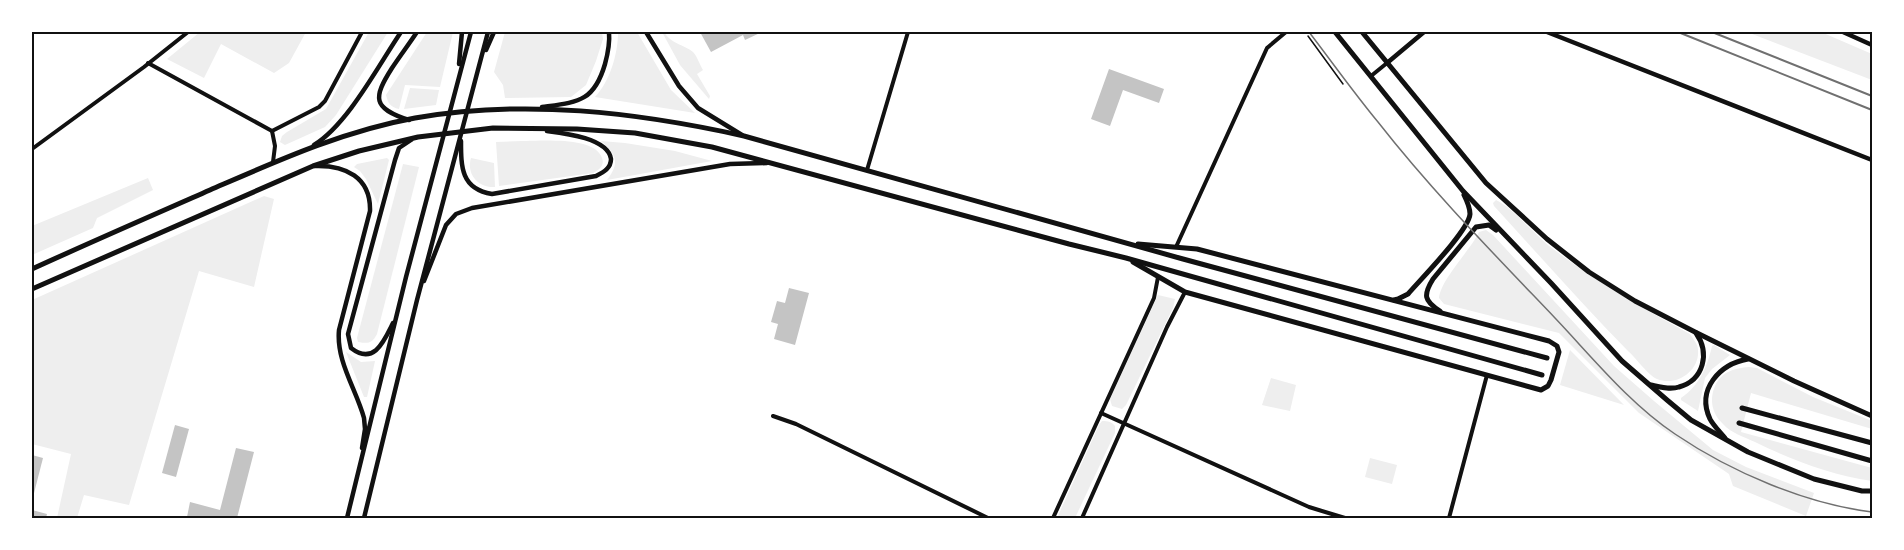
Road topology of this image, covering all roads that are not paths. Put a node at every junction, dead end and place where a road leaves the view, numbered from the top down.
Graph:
1 (188, 32) edge
2 (362, 32) edge
3 (401, 32) edge
4 (417, 32) edge
5 (462, 32) edge
6 (471, 32) edge
7 (488, 32) edge
8 (494, 32) edge
9 (609, 32) edge
10 (646, 32) edge
11 (908, 32) edge
12 (1286, 32) edge
13 (1335, 32) edge
14 (1362, 32) edge
15 (1424, 32) edge
16 (1547, 32) edge
17 (1843, 32) edge
18 (1852, 33) edge
19 (1872, 45) edge
20 (147, 63) junction
21 (1387, 63) junction
22 (479, 66) junction
23 (458, 75) junction
24 (1371, 76) junction
25 (534, 108) junction
26 (409, 120) junction
27 (531, 128) junction
28 (272, 131) junction
29 (461, 133) junction
30 (744, 136) junction
31 (415, 138) junction
32 (308, 148) junction
33 (32, 149) edge
34 (1872, 160) edge
35 (273, 162) junction
36 (774, 163) junction
37 (313, 166) junction
38 (867, 171) junction
39 (1462, 191) junction
40 (1501, 232) junction
41 (1124, 242) junction
42 (1175, 248) junction
43 (1126, 258) junction
44 (32, 269) edge
45 (1158, 277) junction
46 (32, 289) edge
47 (1185, 292) junction
48 (1386, 299) junction
49 (417, 300) junction
50 (1444, 313) junction
51 (397, 316) junction
52 (1695, 332) junction
53 (1547, 358) dead end
54 (1749, 359) junction
55 (1487, 374) junction
56 (1542, 375) dead end
57 (1649, 384) junction
58 (1742, 408) dead end
59 (1101, 413) junction
60 (773, 416) dead end
61 (1872, 416) edge
62 (1124, 423) junction
63 (1740, 423) dead end
64 (1727, 440) junction
65 (1872, 443) edge
66 (1872, 461) edge
67 (358, 476) junction
68 (1872, 491) edge
69 (347, 519) edge
70 (364, 519) edge
71 (988, 519) edge
72 (1053, 519) edge
73 (1082, 519) edge
74 (1344, 519) edge
75 (1449, 519) edge

1 - 20 street
2 - 28 street
3 - 32 main road
4 - 26 main road
5 - 23 main road
6 - 23 main road
7 - 22 main road
8 - 22 main road
9 - 25 main road
10 - 30 main road
11 - 38 street
12 - 42 street
13 - 24 main road
14 - 21 main road
15 - 21 main road
16 - 34 main road
17 - 18 main road
18 - 19 main road
20 - 28 street
20 - 33 street
21 - 24 street
21 - 52 main road
22 - 29 main road
23 - 51 main road
24 - 39 main road
25 - 26 main road
25 - 30 main road
26 - 32 main road
27 - 29 main road
27 - 31 main road
27 - 36 main road
28 - 35 street
29 - 49 main road
30 - 38 main road
31 - 37 main road
31 - 51 main road
32 - 35 main road
35 - 44 main road
36 - 43 main road
36 - 49 main road
37 - 46 main road
37 - 67 main road
38 - 41 main road
39 - 40 main road
39 - 48 main road
40 - 50 main road
40 - 57 main road
41 - 42 main road
41 - 53 main road
42 - 48 main road
43 - 45 main road
43 - 56 main road
45 - 47 main road
45 - 59 street
47 - 55 main road
47 - 62 street
48 - 50 main road
49 - 70 main road
50 - 55 main road
51 - 67 main road
52 - 54 main road
52 - 57 main road
54 - 61 main road
54 - 64 main road
55 - 75 street
57 - 64 main road
58 - 65 main road
59 - 62 street
59 - 72 street
60 - 71 street
62 - 73 street
62 - 74 street
63 - 66 main road
64 - 68 main road
67 - 69 main road

